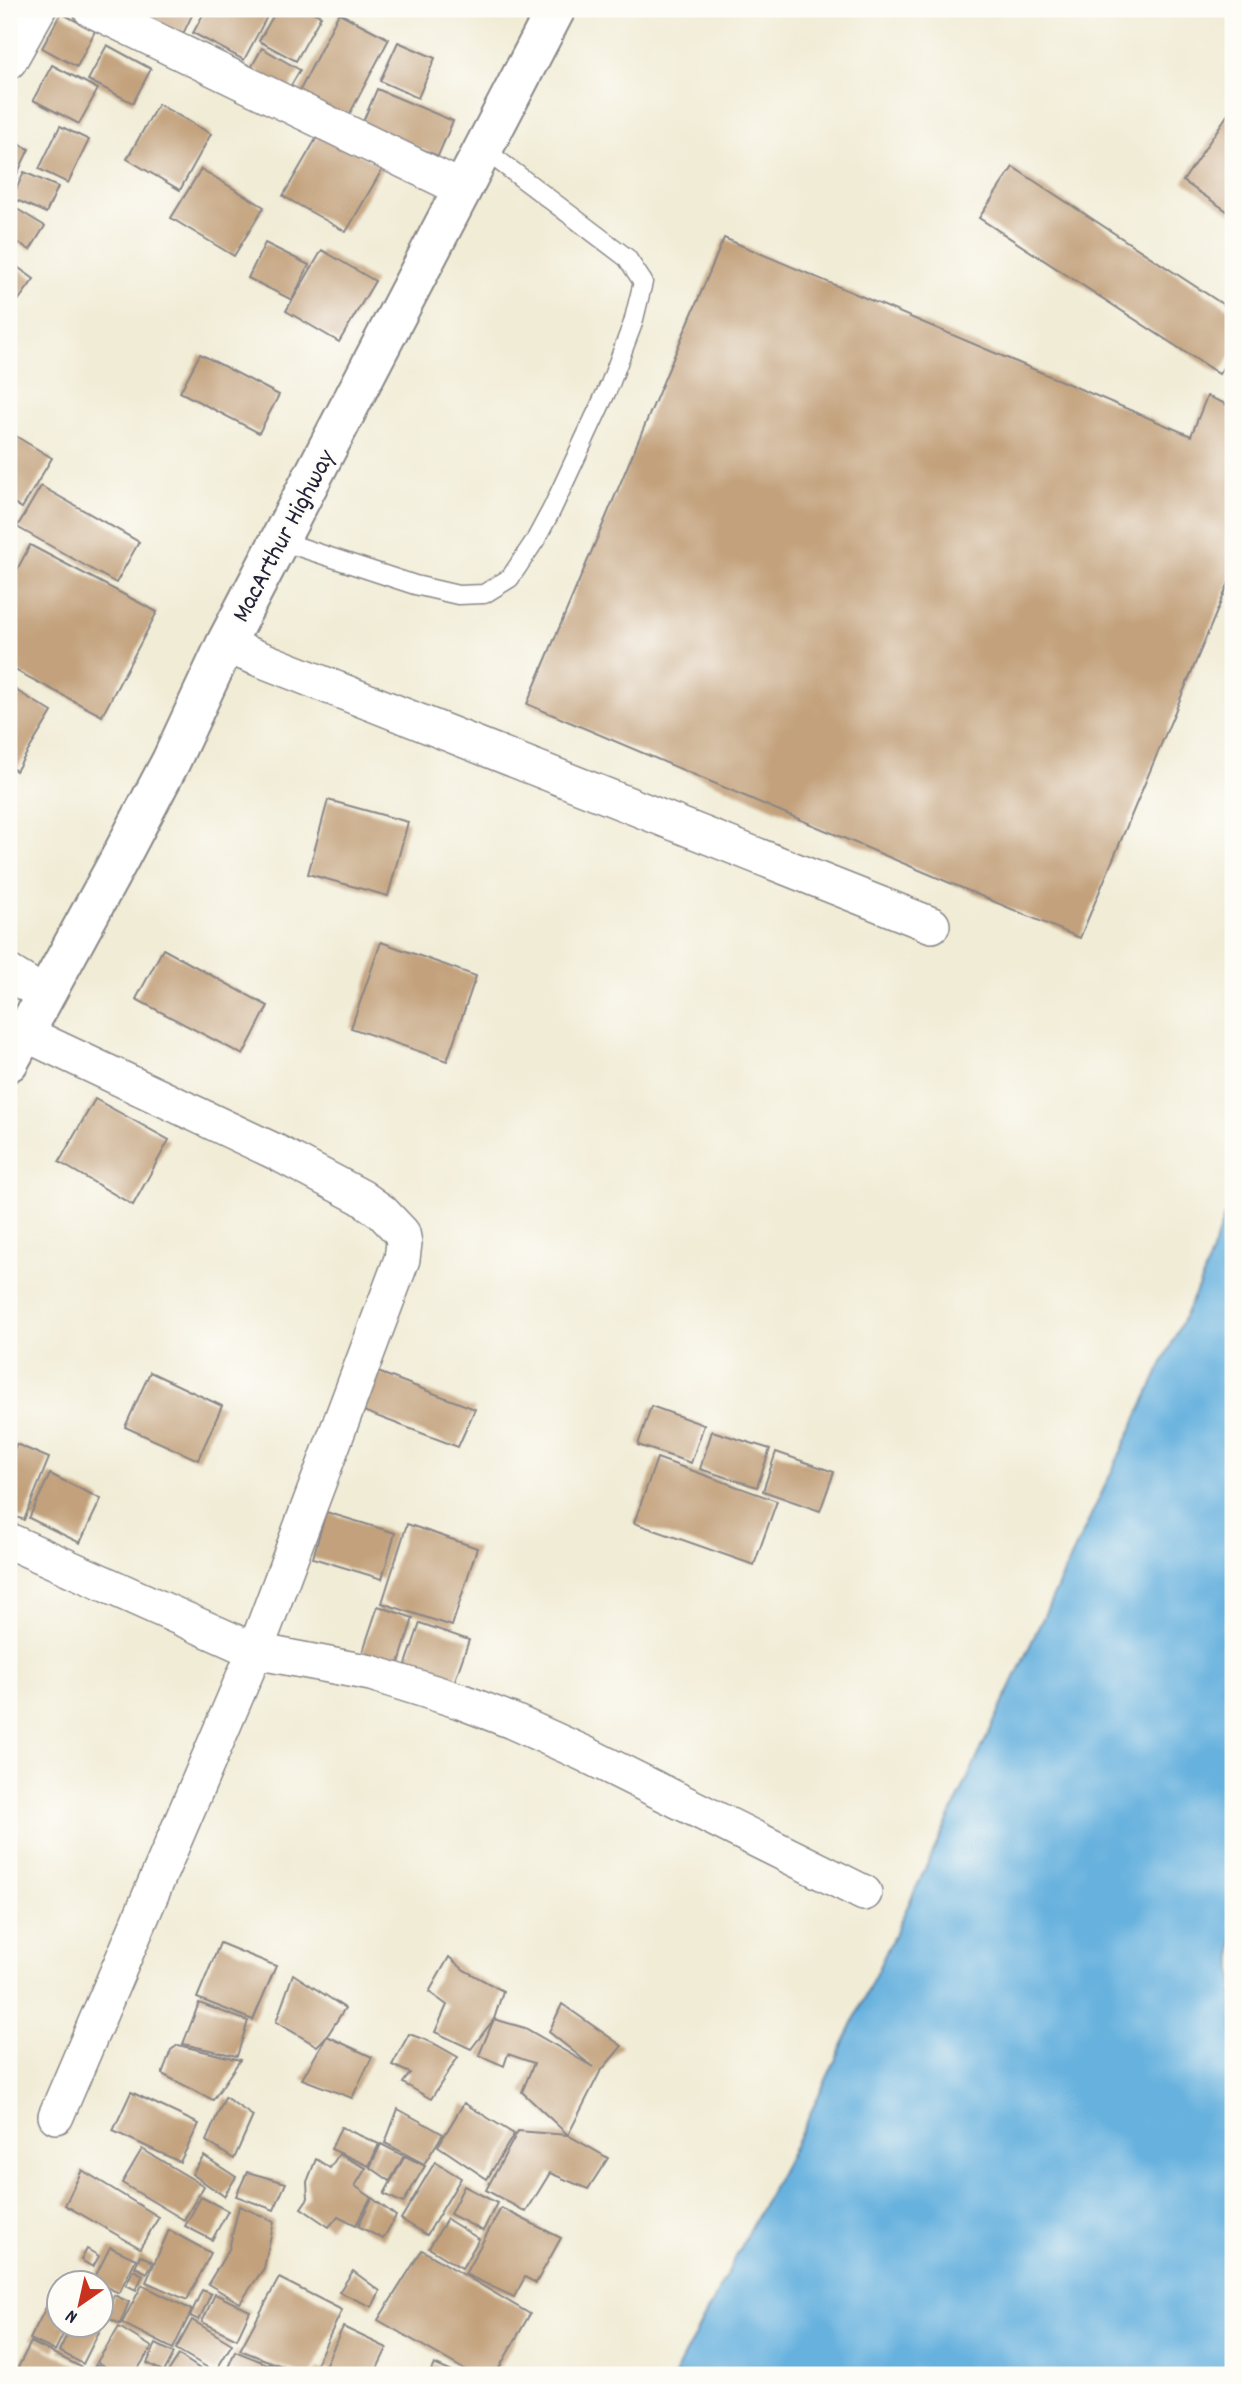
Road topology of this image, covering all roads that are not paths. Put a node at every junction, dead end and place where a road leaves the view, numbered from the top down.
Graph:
1 (38, 9) edge
2 (92, 9) edge
3 (556, 9) edge
4 (9, 61) edge
5 (482, 148) junction
6 (463, 189) junction
7 (281, 541) junction
8 (225, 645) junction
9 (932, 925) dead end
10 (9, 972) edge
11 (45, 995) junction
12 (16, 1048) edge
13 (9, 1541) edge
14 (255, 1651) junction
15 (864, 1893) dead end
16 (56, 2116) dead end

1 - 4 street
2 - 6 street
3 - 5 highway, MacArthur Highway
5 - 6 highway, MacArthur Highway
5 - 7 lane
6 - 7 highway, MacArthur Highway
7 - 8 highway, MacArthur Highway
8 - 9 street
8 - 11 highway, MacArthur Highway
10 - 11 street
11 - 12 highway, MacArthur Highway
12 - 14 street
13 - 14 street
14 - 15 street
14 - 16 street

